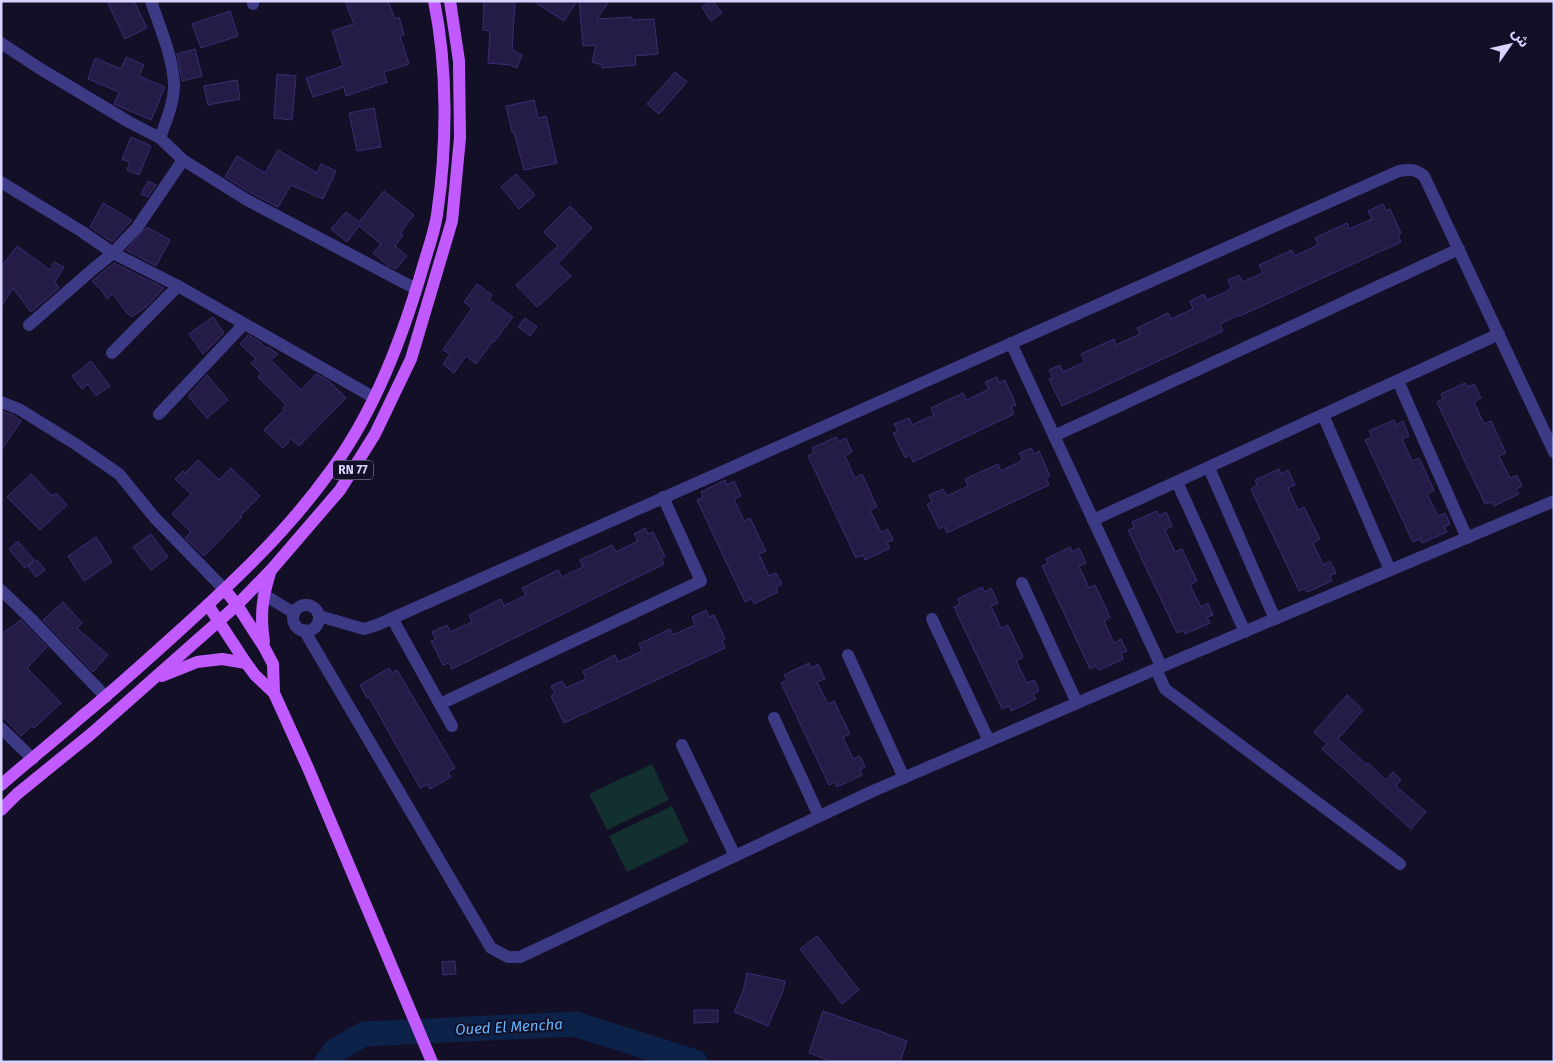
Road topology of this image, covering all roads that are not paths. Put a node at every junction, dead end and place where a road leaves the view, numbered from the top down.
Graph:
1 (152, 1) edge
2 (434, 1) edge
3 (450, 1) edge
4 (1, 43) edge
5 (160, 138) junction
6 (183, 160) junction
7 (1, 182) edge
8 (1459, 249) junction
9 (113, 253) junction
10 (178, 286) junction
11 (416, 289) junction
12 (244, 324) junction
13 (29, 325) dead end
14 (1499, 334) junction
15 (1011, 343) junction
16 (112, 353) dead end
17 (1398, 381) junction
18 (373, 397) junction
19 (1, 402) edge
20 (159, 414) dead end
21 (1323, 415) junction
22 (1054, 436) junction
23 (1554, 452) edge
24 (1208, 468) junction
25 (1177, 482) junction
26 (663, 497) junction
27 (1554, 501) edge
28 (1093, 520) junction
29 (1467, 538) junction
30 (272, 569) junction
31 (1390, 570) junction
32 (1022, 583) dead end
33 (1, 590) edge
34 (225, 590) junction
35 (263, 594) junction
36 (208, 605) junction
37 (237, 606) junction
38 (294, 613) junction
39 (319, 616) junction
40 (392, 618) junction
41 (932, 619) dead end
42 (1275, 619) junction
43 (220, 621) junction
44 (304, 630) junction
45 (1245, 632) junction
46 (264, 647) junction
47 (848, 655) dead end
48 (246, 663) junction
49 (1159, 668) junction
50 (153, 680) junction
51 (274, 693) junction
52 (106, 697) junction
53 (1077, 703) junction
54 (440, 704) junction
55 (774, 718) dead end
56 (452, 726) dead end
57 (1, 728) edge
58 (989, 741) junction
59 (682, 745) dead end
60 (33, 759) junction
61 (904, 778) junction
62 (1, 785) edge
63 (1, 810) edge
64 (819, 816) junction
65 (735, 856) junction
66 (1400, 864) dead end
67 (432, 1062) edge

1 - 5 street
2 - 11 main road, RN 77
3 - 30 main road, RN 77
4 - 5 street
5 - 6 street
6 - 9 street
6 - 11 street
7 - 9 street
8 - 14 street
8 - 15 street
8 - 22 street
9 - 10 street
9 - 13 street
10 - 12 street
10 - 16 street
11 - 18 main road, RN 77
12 - 18 street
12 - 20 street
14 - 17 street
14 - 23 street
15 - 22 street
15 - 26 street
17 - 21 street
17 - 29 street
18 - 34 main road, RN 77
19 - 34 street
21 - 24 street
21 - 31 street
22 - 28 street
24 - 25 street
24 - 42 street
25 - 28 street
25 - 45 street
26 - 40 street
26 - 54 street
27 - 29 street
28 - 49 street
29 - 31 street
30 - 35 main road
30 - 37 main road, RN 77
31 - 42 street
32 - 53 street
33 - 52 street
34 - 36 main road, RN 77
34 - 37 main road
35 - 38 street
35 - 46 main road
36 - 43 main road
36 - 52 main road, RN 77
37 - 43 main road, RN 77
37 - 46 main road
38 - 39 street
38 - 44 street
39 - 40 street
39 - 44 street
40 - 54 street
41 - 58 street
42 - 45 street
43 - 48 main road
43 - 50 main road, RN 77
44 - 65 street
45 - 49 street
46 - 51 main road
47 - 61 street
48 - 50 main road
48 - 51 main road
49 - 53 street
49 - 66 street
50 - 63 main road, RN 77
51 - 67 main road
52 - 60 main road, RN 77
53 - 58 street
54 - 56 street
55 - 64 street
57 - 60 street
58 - 61 street
59 - 65 street
60 - 62 main road, RN 77
61 - 64 street
64 - 65 street

